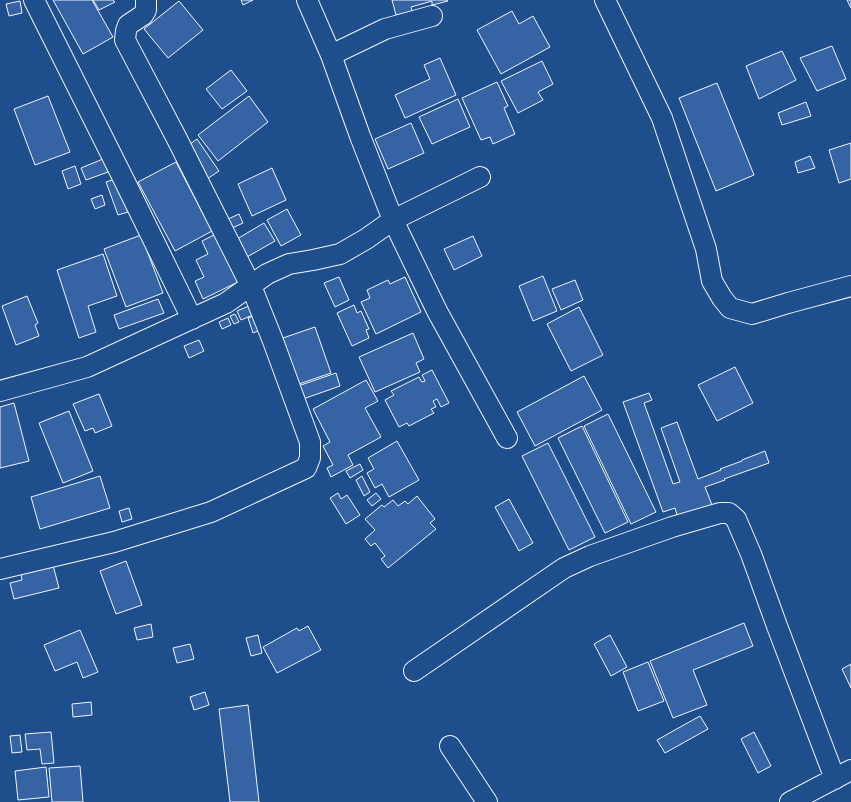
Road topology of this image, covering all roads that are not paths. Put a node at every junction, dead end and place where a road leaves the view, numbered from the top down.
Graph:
1 (34, 0) edge
2 (146, 0) edge
3 (307, 0) edge
4 (605, 0) edge
5 (432, 16) dead end
6 (331, 55) junction
7 (480, 177) dead end
8 (393, 220) junction
9 (251, 286) junction
10 (851, 286) edge
11 (192, 319) junction
12 (0, 391) edge
13 (506, 438) dead end
14 (0, 569) edge
15 (414, 671) dead end
16 (450, 746) dead end
17 (843, 774) edge
18 (487, 802) edge
19 (790, 802) edge

1 - 11 street
2 - 9 street
3 - 6 street
4 - 10 street
5 - 6 street
6 - 8 street
7 - 8 street
8 - 9 street
8 - 13 street
9 - 11 street
9 - 14 street
11 - 12 street
15 - 17 street
16 - 18 street
17 - 19 street

